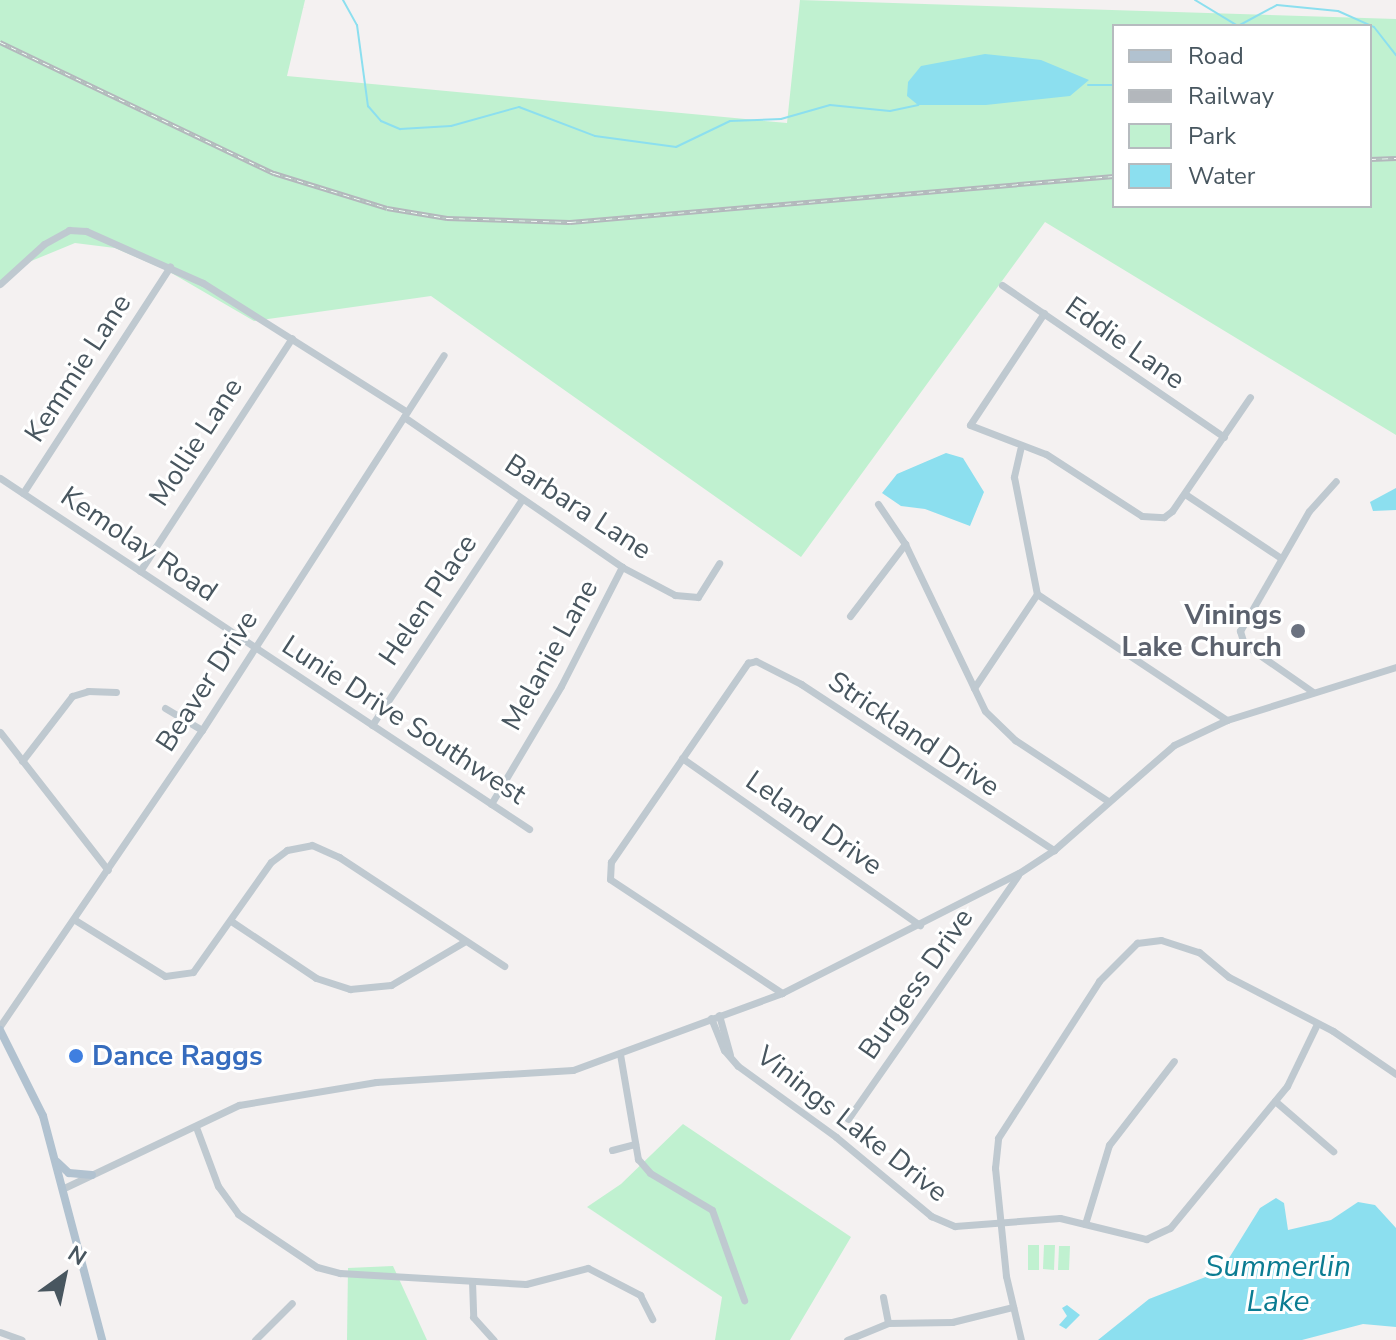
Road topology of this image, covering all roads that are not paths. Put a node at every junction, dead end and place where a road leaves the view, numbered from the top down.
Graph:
1 (170, 267) junction
2 (0, 284) edge
3 (1002, 285) dead end
4 (1044, 313) junction
5 (292, 338) junction
6 (444, 355) dead end
7 (1250, 397) dead end
8 (406, 414) junction
9 (1224, 437) junction
10 (1021, 446) junction
11 (0, 478) edge
12 (1336, 481) dead end
13 (23, 493) junction
14 (1185, 494) junction
15 (522, 499) junction
16 (878, 504) dead end
17 (905, 544) junction
18 (1281, 558) junction
19 (719, 563) dead end
20 (622, 567) junction
21 (140, 571) junction
22 (1037, 594) junction
23 (850, 616) dead end
24 (255, 647) junction
25 (1396, 667) edge
26 (974, 688) junction
27 (116, 692) dead end
28 (1313, 692) junction
29 (165, 708) dead end
30 (1227, 720) junction
31 (372, 725) junction
32 (202, 730) junction
33 (0, 732) edge
34 (682, 758) junction
35 (22, 761) junction
36 (1108, 801) junction
37 (491, 804) junction
38 (529, 829) dead end
39 (1054, 850) junction
40 (108, 870) junction
41 (1019, 873) junction
42 (75, 920) junction
43 (231, 921) junction
44 (920, 925) junction
45 (464, 942) junction
46 (504, 966) dead end
47 (782, 993) junction
48 (732, 1011) junction
49 (715, 1017) junction
50 (1317, 1024) junction
51 (0, 1028) edge
52 (727, 1039) junction
53 (620, 1054) junction
54 (730, 1055) junction
55 (1174, 1061) dead end
56 (1396, 1074) edge
57 (1275, 1101) junction
58 (848, 1119) dead end
59 (196, 1127) junction
60 (635, 1144) junction
61 (612, 1150) dead end
62 (1333, 1151) dead end
63 (56, 1161) junction
64 (92, 1175) junction
65 (64, 1188) junction
66 (1001, 1224) junction
67 (1085, 1224) junction
68 (472, 1281) junction
69 (883, 1297) dead end
70 (744, 1300) dead end
71 (292, 1303) dead end
72 (1013, 1307) junction
73 (652, 1319) dead end
74 (888, 1323) junction
75 (0, 1332) edge
76 (22, 1340) edge
77 (102, 1340) edge
78 (255, 1340) edge
79 (494, 1340) edge
80 (847, 1340) edge
81 (1021, 1340) edge

1 - 2 street, Barbara Lane
1 - 5 street, Barbara Lane
1 - 13 street, Kemmie Lane
3 - 4 street, Eddie Lane
4 - 9 street, Eddie Lane
4 - 10 street
5 - 8 street, Barbara Lane
5 - 21 street, Mollie Lane
6 - 8 street, Beaver Drive
7 - 9 street
8 - 15 street, Barbara Lane
8 - 24 street, Beaver Drive
9 - 14 street
10 - 14 street
10 - 22 street
11 - 13 street, Kemolay Road
12 - 18 street
13 - 21 street, Kemolay Road
14 - 18 street
15 - 20 street, Barbara Lane
15 - 31 street, Helen Place
16 - 17 street
17 - 23 street
17 - 26 street
18 - 28 street
19 - 20 street, Barbara Lane
20 - 37 street, Melanie Lane
21 - 24 street, Kemolay Road
22 - 26 street
22 - 30 street
24 - 31 street, Lunie Drive Southwest
24 - 32 street, Beaver Drive
25 - 28 street
26 - 36 street
27 - 35 street
28 - 30 street
29 - 32 street
30 - 36 street
31 - 37 street, Lunie Drive Southwest
32 - 40 street, Beaver Drive
33 - 35 street
34 - 39 street, Strickland Drive
34 - 44 street, Leland Drive
34 - 47 street
35 - 40 street
36 - 39 street
37 - 38 street, Lunie Drive Southwest
39 - 41 street
40 - 42 street, Beaver Drive
41 - 44 street
41 - 58 street, Burgess Drive
42 - 43 street
42 - 51 street, Beaver Drive
43 - 45 street
43 - 45 street
44 - 47 street
45 - 46 street
47 - 48 street
48 - 49 street
48 - 52 street
49 - 52 street, Vinings Lake Drive
49 - 53 street
49 - 54 street, Vinings Lake Drive
50 - 56 street
50 - 57 street, Vinings Lake Drive
50 - 66 street
51 - 63 main road
52 - 54 street, Vinings Lake Drive
53 - 59 street
53 - 60 street
54 - 66 street, Vinings Lake Drive
55 - 67 street
57 - 62 street
57 - 67 street, Vinings Lake Drive
59 - 64 street
59 - 68 street
60 - 61 street
60 - 70 street
63 - 64 main road
63 - 65 main road
64 - 65 street
65 - 77 main road
66 - 67 street, Vinings Lake Drive
66 - 72 street
68 - 73 street
68 - 79 street
69 - 74 street
71 - 78 street
72 - 74 street
72 - 81 street
74 - 80 street
75 - 76 street

